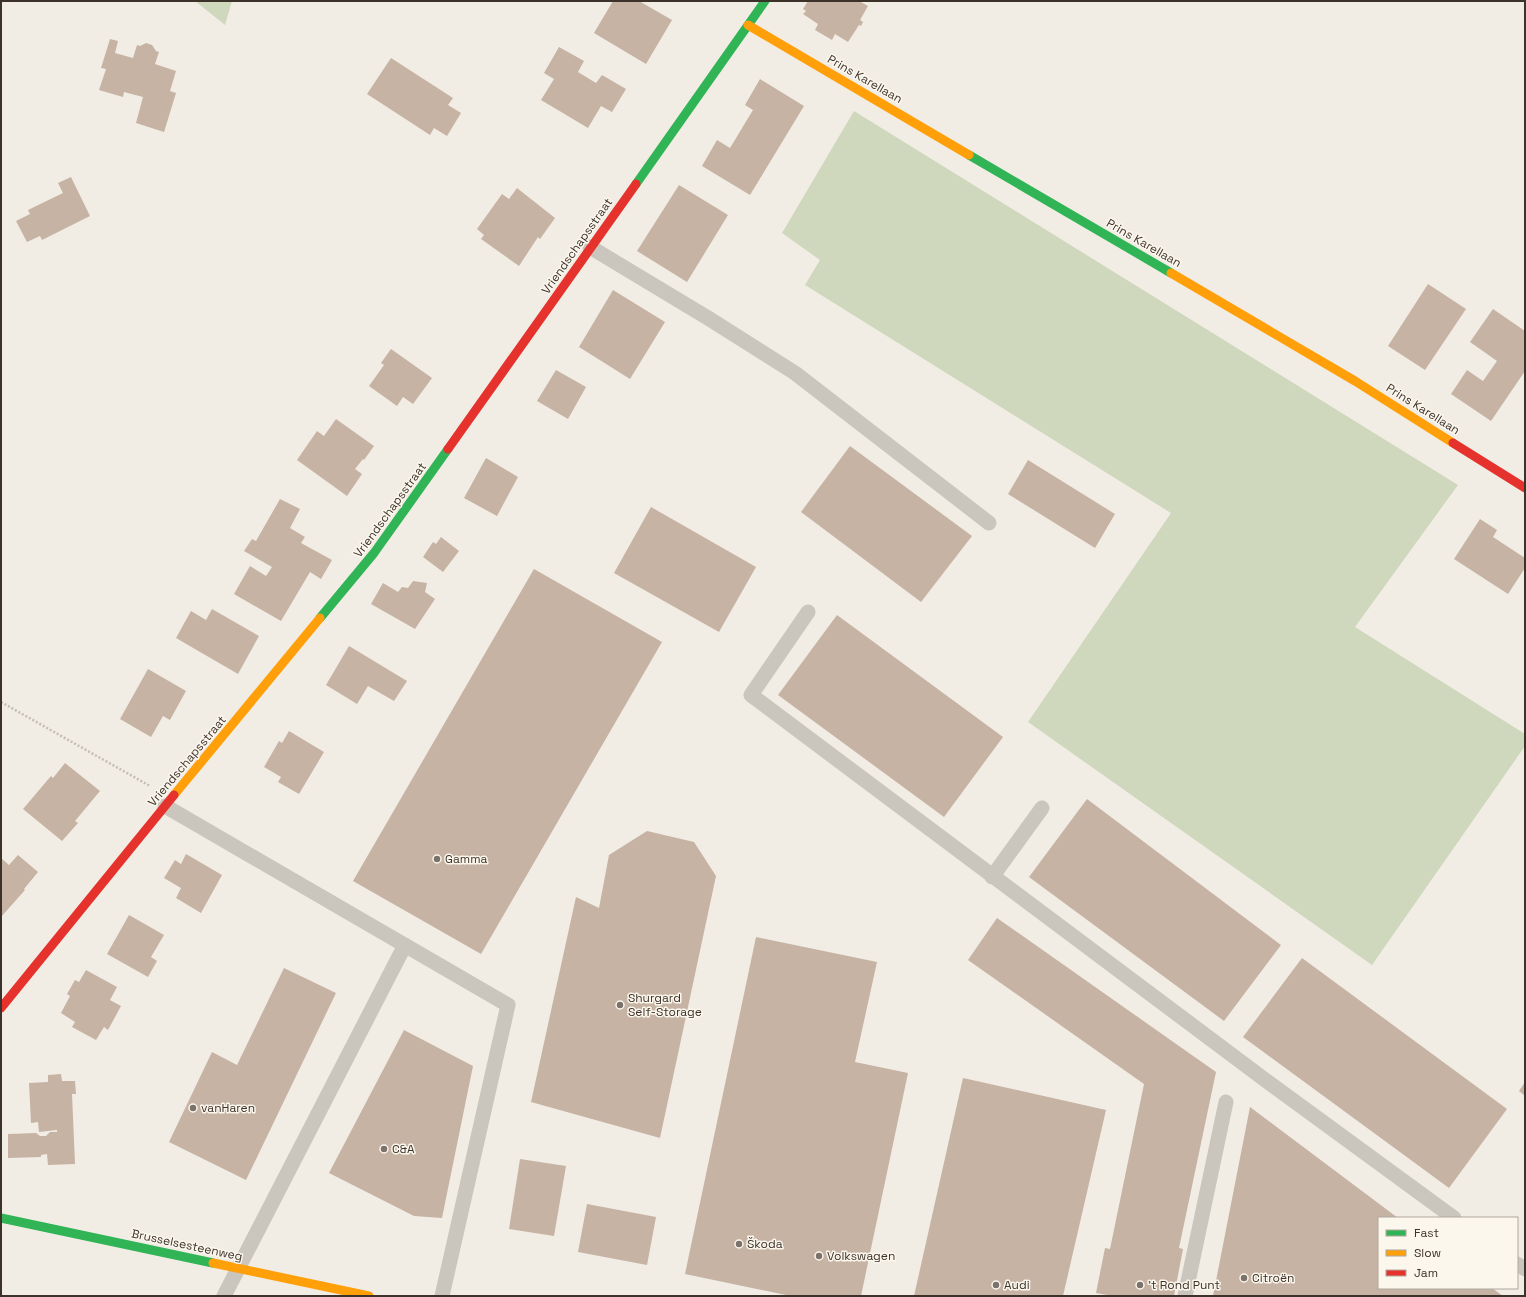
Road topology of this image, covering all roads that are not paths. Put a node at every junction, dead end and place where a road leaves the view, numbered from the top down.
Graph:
1 (765, 1) edge
2 (748, 25) junction
3 (590, 247) junction
4 (1525, 488) edge
5 (988, 523) dead end
6 (808, 612) dead end
7 (168, 802) junction
8 (1042, 808) dead end
9 (992, 877) junction
10 (405, 945) junction
11 (1, 1008) edge
12 (1226, 1102) dead end
13 (1453, 1217) edge
14 (1, 1218) edge
15 (238, 1268) junction
16 (224, 1296) edge
17 (369, 1296) edge
18 (442, 1296) edge
19 (1186, 1296) edge

1 - 2 street, Vriendschapsstraat
2 - 3 street, Vriendschapsstraat
2 - 4 street, Prins Karellaan
3 - 5 lane
3 - 7 street, Vriendschapsstraat
6 - 9 lane
7 - 10 lane
7 - 11 street, Vriendschapsstraat
8 - 9 lane
9 - 13 lane
10 - 15 lane
10 - 18 lane
12 - 19 lane
14 - 15 street, Brusselsesteenweg
15 - 16 lane
15 - 17 street, Brusselsesteenweg

